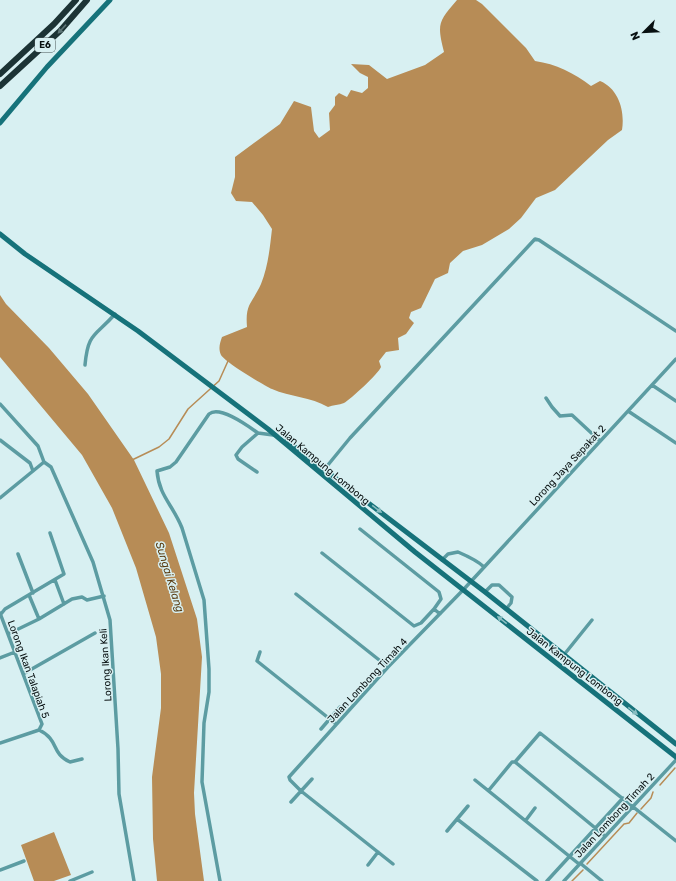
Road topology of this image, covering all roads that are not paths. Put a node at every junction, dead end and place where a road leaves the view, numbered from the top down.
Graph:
1 (76, 0) edge
2 (88, 0) edge
3 (110, 0) edge
4 (0, 74) edge
5 (0, 86) edge
6 (0, 123) edge
7 (0, 234) edge
8 (115, 314) junction
9 (676, 331) edge
10 (676, 359) edge
11 (85, 365) dead end
12 (652, 384) junction
13 (546, 398) dead end
14 (676, 400) edge
15 (0, 404) edge
16 (628, 411) junction
17 (268, 429) junction
18 (258, 433) junction
19 (274, 435) junction
20 (0, 440) edge
21 (600, 441) junction
22 (676, 443) edge
23 (44, 462) junction
24 (33, 471) junction
25 (322, 471) junction
26 (257, 472) dead end
27 (0, 498) edge
28 (360, 529) dead end
29 (50, 533) dead end
30 (322, 553) dead end
31 (18, 554) dead end
32 (442, 560) junction
33 (484, 567) junction
34 (55, 580) junction
35 (471, 582) junction
36 (464, 589) junction
37 (485, 592) junction
38 (33, 593) junction
39 (296, 594) dead end
40 (29, 595) junction
41 (104, 596) junction
42 (64, 604) junction
43 (434, 608) junction
44 (506, 609) junction
45 (440, 614) junction
46 (1, 615) edge
47 (38, 620) junction
48 (592, 620) dead end
49 (95, 633) dead end
50 (8, 634) junction
51 (15, 652) junction
52 (260, 652) dead end
53 (563, 656) junction
54 (0, 658) edge
55 (388, 667) junction
56 (24, 674) junction
57 (340, 707) dead end
58 (330, 719) junction
59 (336, 724) junction
60 (321, 729) dead end
61 (39, 730) junction
62 (0, 743) edge
63 (676, 744) edge
64 (676, 757) edge
65 (82, 759) dead end
66 (676, 760) edge
67 (515, 762) junction
68 (312, 779) dead end
69 (475, 780) dead end
70 (489, 790) junction
71 (302, 791) junction
72 (622, 798) junction
73 (291, 802) dead end
74 (468, 806) dead end
75 (632, 807) junction
76 (535, 808) dead end
77 (457, 819) junction
78 (526, 820) junction
79 (596, 827) junction
80 (447, 831) dead end
81 (605, 836) junction
82 (676, 841) edge
83 (378, 852) junction
84 (570, 856) junction
85 (24, 861) dead end
86 (393, 864) dead end
87 (580, 864) junction
88 (368, 865) dead end
89 (0, 870) edge
90 (92, 872) dead end
91 (70, 881) edge
92 (134, 881) edge
93 (220, 881) edge
94 (538, 881) edge
95 (547, 881) edge
96 (564, 881) edge
97 (602, 881) edge

1 - 4 highway, E6
2 -> 5 highway, E6
3 - 6 street
7 - 8 street
8 - 11 street
8 - 17 street
9 - 25 street
10 - 12 street, Lorong Jaya Sepakat 2
12 - 14 street
12 - 16 street, Lorong Jaya Sepakat 2
13 - 21 street
15 - 23 street, Lorong Ikan Keli
16 - 21 street, Lorong Jaya Sepakat 2
16 - 22 street
17 - 19 street, Jalan Kampung Lombong
17 - 25 street, Jalan Kampung Lombong
18 - 19 street
18 - 26 street
18 - 93 street
19 - 25 street, Jalan Kampung Lombong
20 - 24 street
21 - 33 street, Lorong Jaya Sepakat 2
23 - 24 street
23 - 41 street, Lorong Ikan Keli
24 - 27 street
25 -> 32 street, Jalan Kampung Lombong
25 - 36 street, Jalan Kampung Lombong
28 - 43 street
29 - 34 street
30 - 43 street
31 - 38 street
32 - 33 street
32 - 35 street, Jalan Kampung Lombong
33 - 35 street, Lorong Jaya Sepakat 2
34 - 38 street
34 - 42 street
35 - 36 street, Jalan Lombong Timah 4
35 - 37 street, Jalan Kampung Lombong
36 - 45 street, Jalan Lombong Timah 4
64 -> 36 street, Jalan Kampung Lombong
37 - 44 street, Jalan Kampung Lombong
37 - 44 street
38 - 40 street
39 - 55 street
40 - 46 street
40 - 47 street
41 - 42 street
41 - 92 street, Lorong Ikan Keli
42 - 47 street
43 - 45 street
44 - 53 street, Jalan Kampung Lombong
45 - 55 street, Jalan Lombong Timah 4
46 - 50 street, Lorong Ikan Talapiah 5
47 - 50 street
48 - 53 street
49 - 56 street
50 - 51 street, Lorong Ikan Talapiah 5
51 - 54 street
51 - 56 street, Lorong Ikan Talapiah 5
52 - 58 street
53 -> 63 street, Jalan Kampung Lombong
55 - 59 street, Jalan Lombong Timah 4
56 - 61 street, Lorong Ikan Talapiah 5
57 - 58 street
58 - 59 street
58 - 60 street
59 - 71 street, Jalan Lombong Timah 4
61 - 62 street
61 - 65 street
66 - 75 street, Jalan Lombong Timah 2
67 - 70 street
67 - 72 street
67 - 79 street
68 - 71 street
69 - 70 street
70 - 78 street
71 - 73 street
71 - 83 street
72 - 75 street
72 - 79 street
74 - 77 street
75 - 81 street, Jalan Lombong Timah 2
75 - 82 street
76 - 78 street
77 - 80 street
77 - 94 street
78 - 84 street
79 - 81 street
79 - 84 street
81 - 87 street, Jalan Lombong Timah 2
83 - 86 street
83 - 88 street
84 - 87 street
84 - 95 street
85 - 89 street
87 - 96 street, Jalan Lombong Timah 2
87 - 97 street
90 - 91 street

